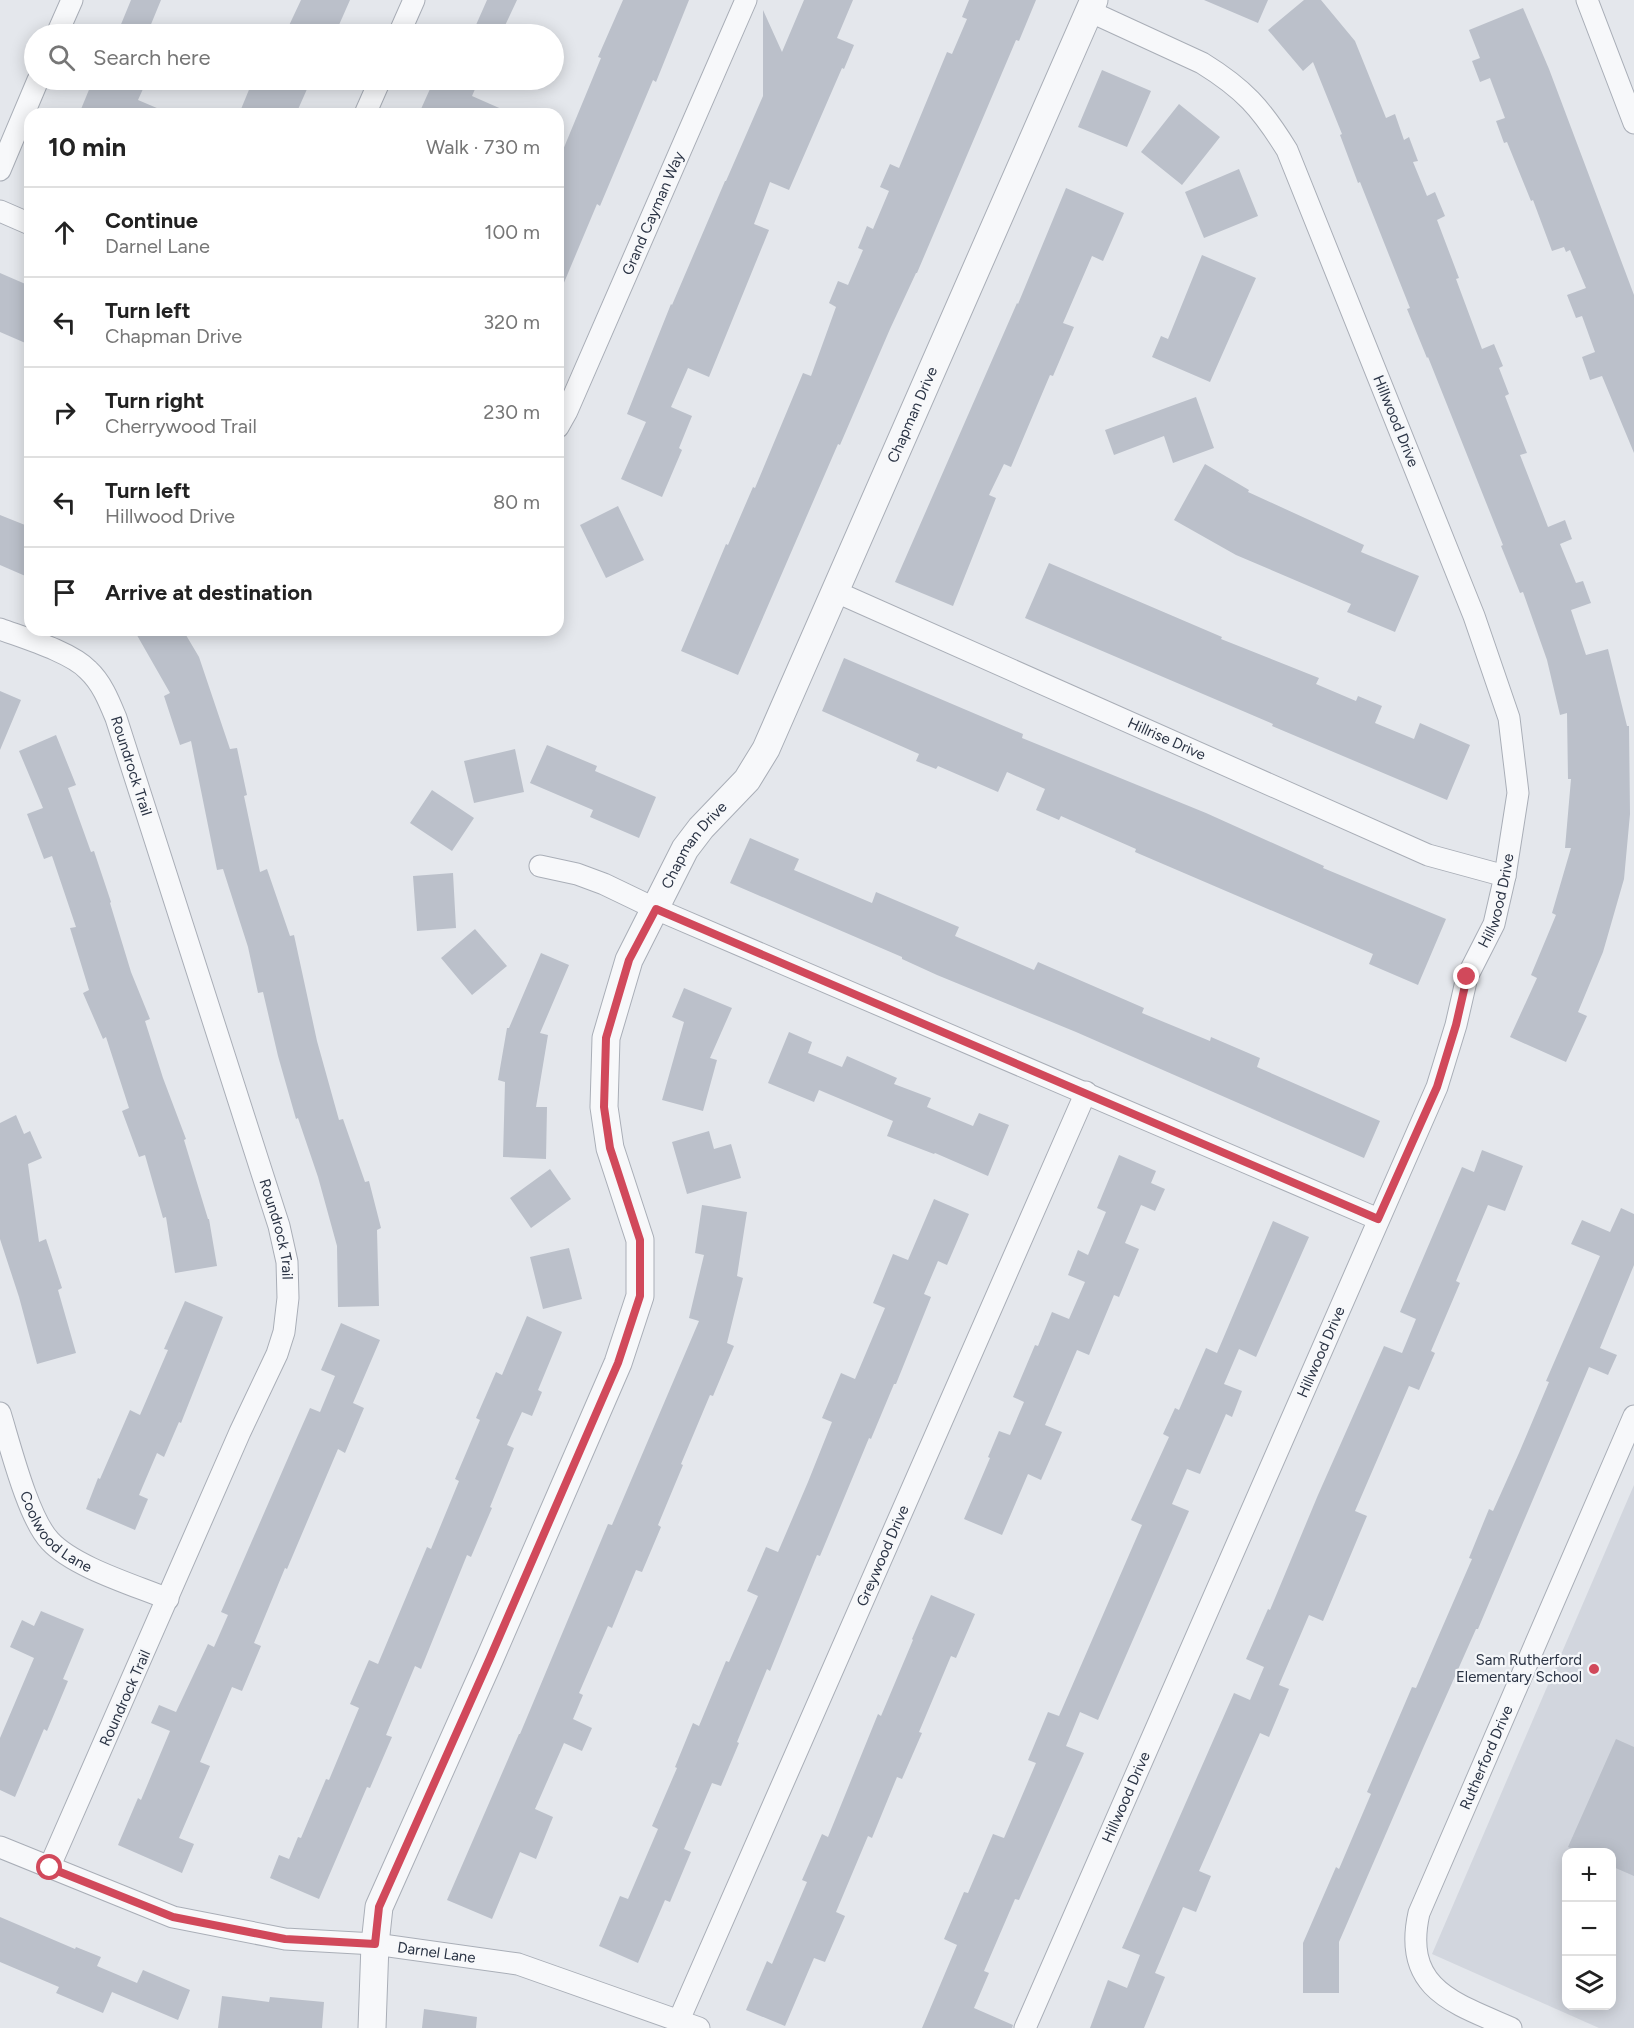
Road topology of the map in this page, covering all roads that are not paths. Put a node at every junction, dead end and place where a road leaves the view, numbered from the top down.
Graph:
1 (72, 0) edge
2 (414, 0) edge
3 (746, 0) edge
4 (1587, 0) edge
5 (1092, 6) edge
6 (61, 24) edge
7 (403, 24) edge
8 (34, 90) edge
9 (376, 90) edge
10 (26, 108) edge
11 (368, 108) edge
12 (24, 113) edge
13 (1634, 123) edge
14 (0, 170) edge
15 (0, 211) edge
16 (24, 221) edge
17 (564, 416) edge
18 (834, 591) junction
19 (0, 629) edge
20 (540, 866) dead end
21 (1505, 876) junction
22 (656, 909) junction
23 (1086, 1092) junction
24 (1378, 1219) junction
25 (0, 1413) edge
26 (1634, 1416) edge
27 (168, 1599) junction
28 (0, 1847) edge
29 (50, 1868) junction
30 (375, 1944) junction
31 (679, 2019) junction
32 (372, 2028) edge
33 (699, 2028) edge
34 (1025, 2028) edge
35 (1511, 2028) edge

1 - 6 street
2 - 7 street
3 - 17 street, Grand Cayman Way
4 - 13 street
5 - 18 street, Chapman Drive
5 - 21 street, Hillwood Drive
8 - 10 street
9 - 11 street
12 - 14 street
15 - 16 street
18 - 21 street, Hillrise Drive
18 - 22 street, Chapman Drive
19 - 27 street, Roundrock Trail
20 - 22 street
21 - 24 street, Hillwood Drive
22 - 23 street
22 - 30 street, Chapman Drive
23 - 24 street
23 - 31 street, Greywood Drive
24 - 34 street, Hillwood Drive
25 - 27 street, Coolwood Lane
26 - 35 street, Rutherford Drive
27 - 29 street, Roundrock Trail
28 - 29 street, Darnel Lane
29 - 30 street, Darnel Lane
30 - 31 street, Darnel Lane
30 - 32 street, Chapman Drive
31 - 33 street, Darnel Lane

